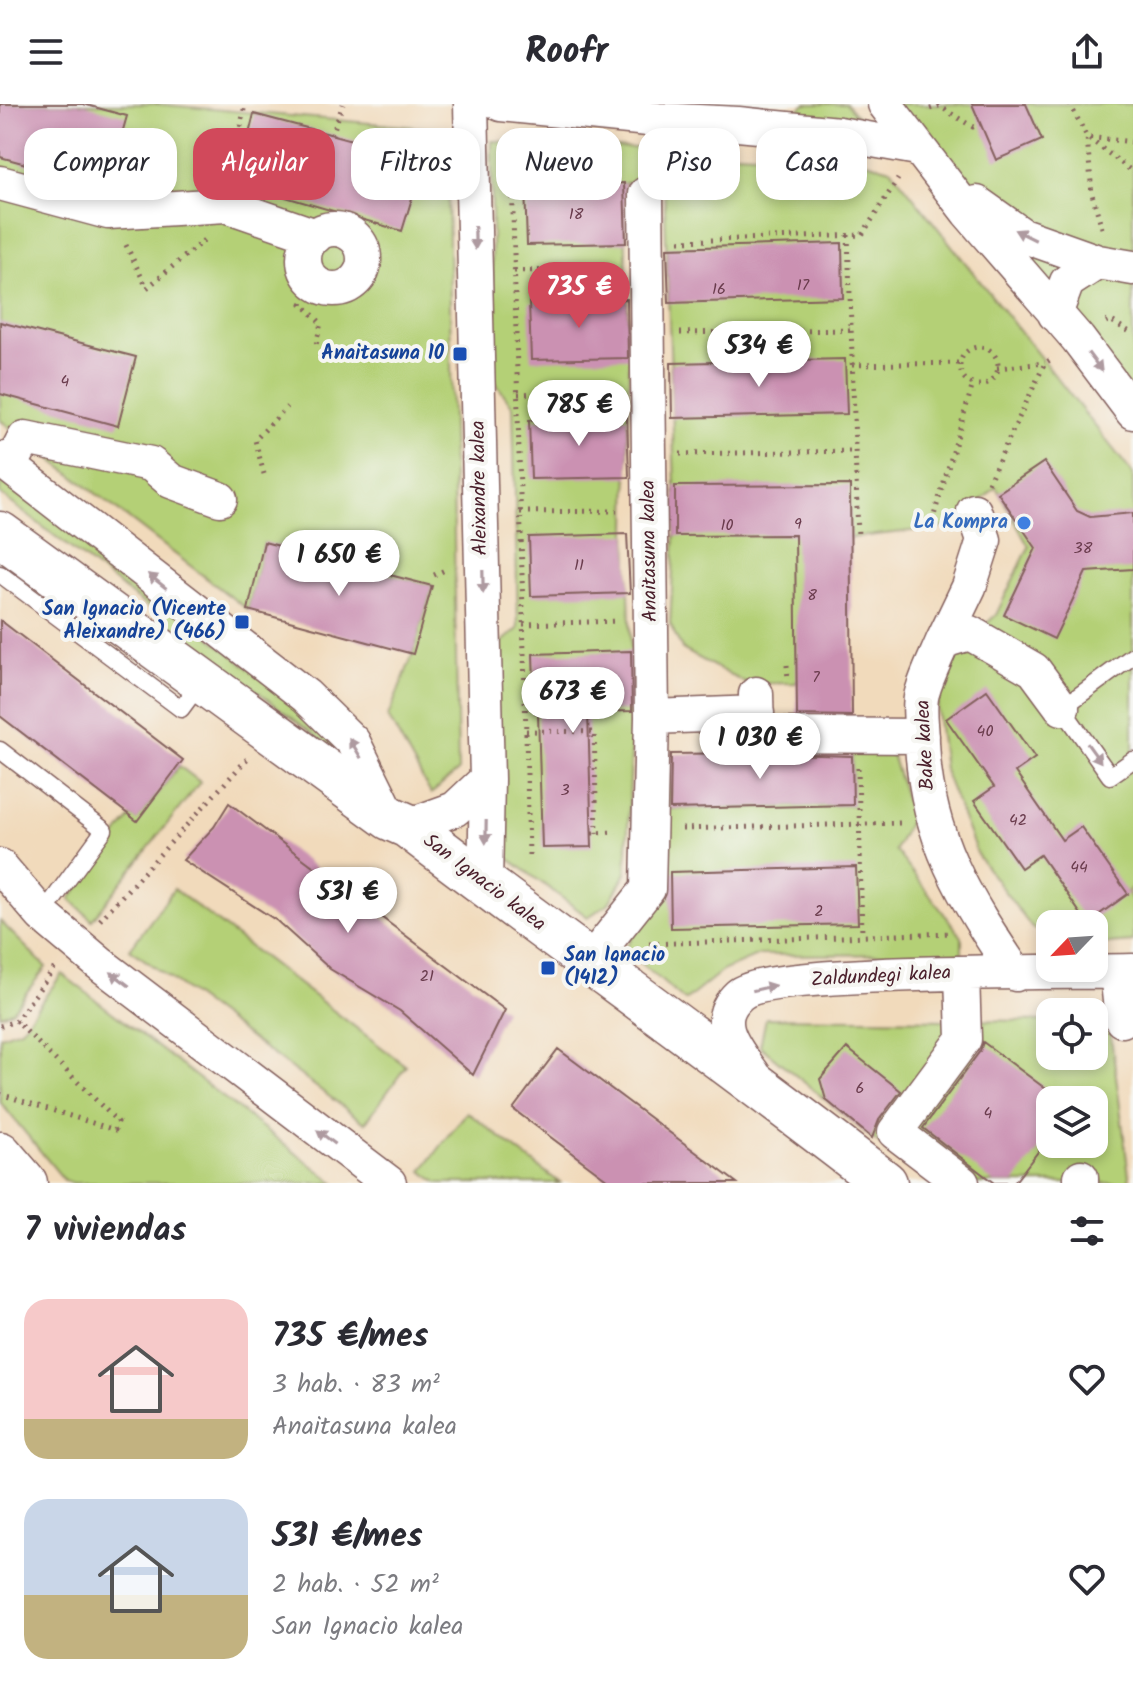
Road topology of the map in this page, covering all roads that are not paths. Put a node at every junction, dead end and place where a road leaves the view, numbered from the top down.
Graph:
1 (471, 104) edge
2 (501, 104) edge
3 (783, 104) edge
4 (885, 104) edge
5 (728, 114) edge
6 (918, 148) junction
7 (940, 177) junction
8 (0, 183) edge
9 (641, 200) edge
10 (316, 236) junction
11 (1101, 248) junction
12 (1133, 268) edge
13 (1055, 314) junction
14 (1133, 412) edge
15 (5, 463) edge
16 (220, 499) dead end
17 (974, 511) road end
18 (0, 534) edge
19 (0, 574) edge
20 (943, 641) junction
21 (1133, 656) edge
22 (202, 680) junction
23 (1062, 708) junction
24 (652, 717) junction
25 (922, 736) junction
26 (0, 750) edge
27 (1133, 760) edge
28 (487, 779) junction
29 (399, 822) junction
30 (0, 866) edge
31 (485, 885) junction
32 (42, 915) junction
33 (597, 954) junction
34 (1125, 972) edge
35 (962, 973) junction
36 (1016, 974) junction
37 (1122, 1020) dead end
38 (763, 1087) junction
39 (0, 1154) edge
40 (25, 1183) edge
41 (389, 1183) edge
42 (885, 1183) edge
43 (962, 1183) edge

1 -> 28 street, Aleixandre kalea
2 - 5 street
3 - 5 street
4 - 6 street
5 - 6 street
6 - 7 street
11 -> 7 street
7 - 13 street
8 - 10 street
9 - 24 street, Anaitasuna kalea
10 - 10 street
11 - 12 street
11 - 13 street
13 -> 14 street
15 - 16 street
29 -> 15 street
17 - 20 street, Bake kalea
18 - 22 main road, San Ignacio kalea
19 - 22 lane
20 - 23 street
20 - 25 street, Bake kalea
21 - 23 lane
22 - 29 main road, San Ignacio kalea
23 -> 27 lane
24 - 25 street
24 - 33 street, Anaitasuna kalea
25 - 36 street, Bake kalea
26 - 32 lane
28 - 29 street
28 -> 31 street, Aleixandre kalea
29 - 31 main road, San Ignacio kalea
30 - 32 street
31 - 33 main road, San Ignacio kalea
41 -> 32 street
33 - 38 main road, San Ignacio kalea
34 - 36 street, Zaldundegi kalea
34 - 37 street
35 - 36 street, Zaldundegi kalea
38 -> 35 street, Zaldundegi kalea
35 - 43 street
38 - 42 main road, San Ignacio kalea
39 - 40 main road

